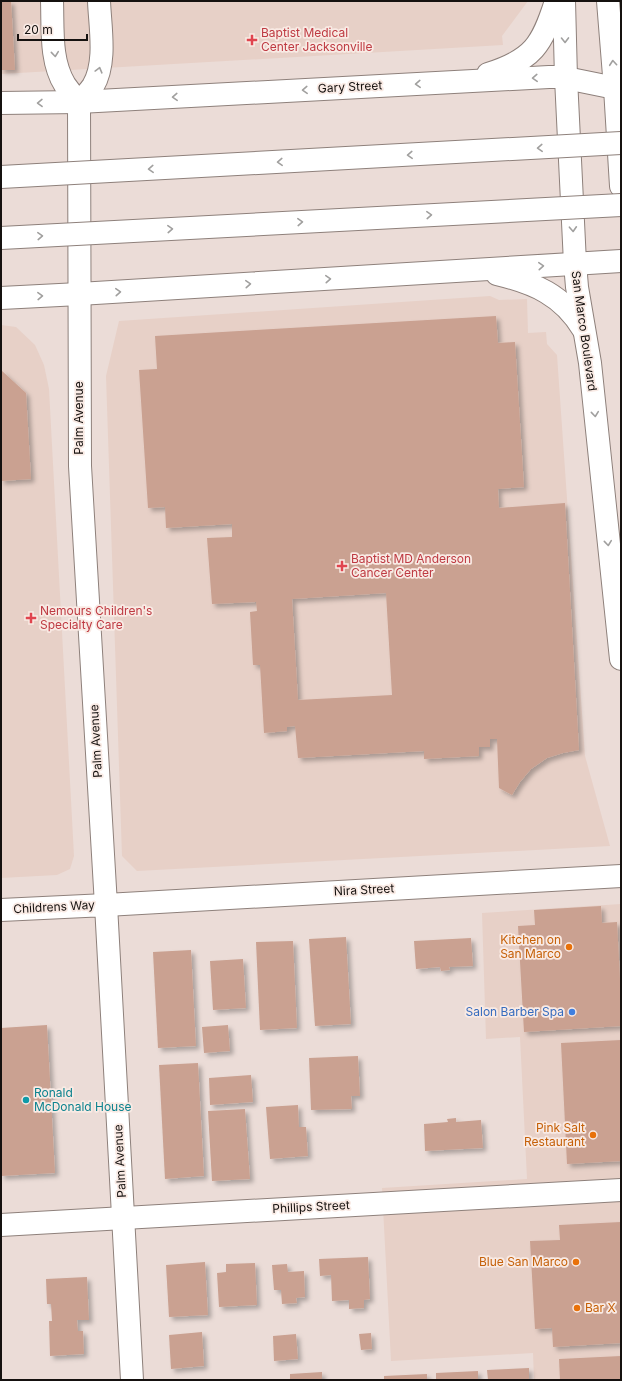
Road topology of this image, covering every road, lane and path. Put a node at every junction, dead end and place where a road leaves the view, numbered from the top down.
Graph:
1 (52, 1) edge
2 (98, 1) edge
3 (556, 1) edge
4 (564, 1) edge
5 (608, 1) edge
6 (566, 78) junction
7 (457, 82) junction
8 (618, 87) edge
9 (79, 102) junction
10 (1, 103) edge
11 (621, 143) edge
12 (1, 177) edge
13 (621, 186) edge
14 (621, 205) edge
15 (1, 238) edge
16 (621, 261) edge
17 (575, 264) junction
18 (474, 270) junction
19 (79, 294) junction
20 (1, 298) edge
21 (586, 333) junction
22 (621, 659) edge
23 (621, 876) edge
24 (106, 905) junction
25 (1, 910) edge
26 (621, 1190) edge
27 (123, 1218) junction
28 (1, 1225) edge
29 (132, 1380) edge

1 -> 9 main road
9 -> 2 main road
3 - 7 main road
4 -> 6 main road, San Marco Boulevard
8 -> 5 main road
6 -> 7 main road, Gary Street
6 - 8 main road, Gary Street
6 -> 17 main road, San Marco Boulevard
7 -> 9 main road, Gary Street
8 - 13 main road
9 -> 10 main road, Gary Street
9 - 19 main road, Palm Avenue
11 -> 12 main road, bridge
15 -> 14 main road, bridge
16 - 17 main road
18 -> 17 main road
17 - 21 main road, San Marco Boulevard
19 -> 18 main road
18 - 21 main road
20 -> 19 main road
19 - 24 main road, Palm Avenue
21 -> 22 main road, San Marco Boulevard
23 - 24 main road, Nira Street
24 - 25 main road, Childrens Way
24 - 27 main road, Palm Avenue
26 - 27 main road, Phillips Street
27 - 28 main road, Phillips Street
27 - 29 main road, Palm Avenue

